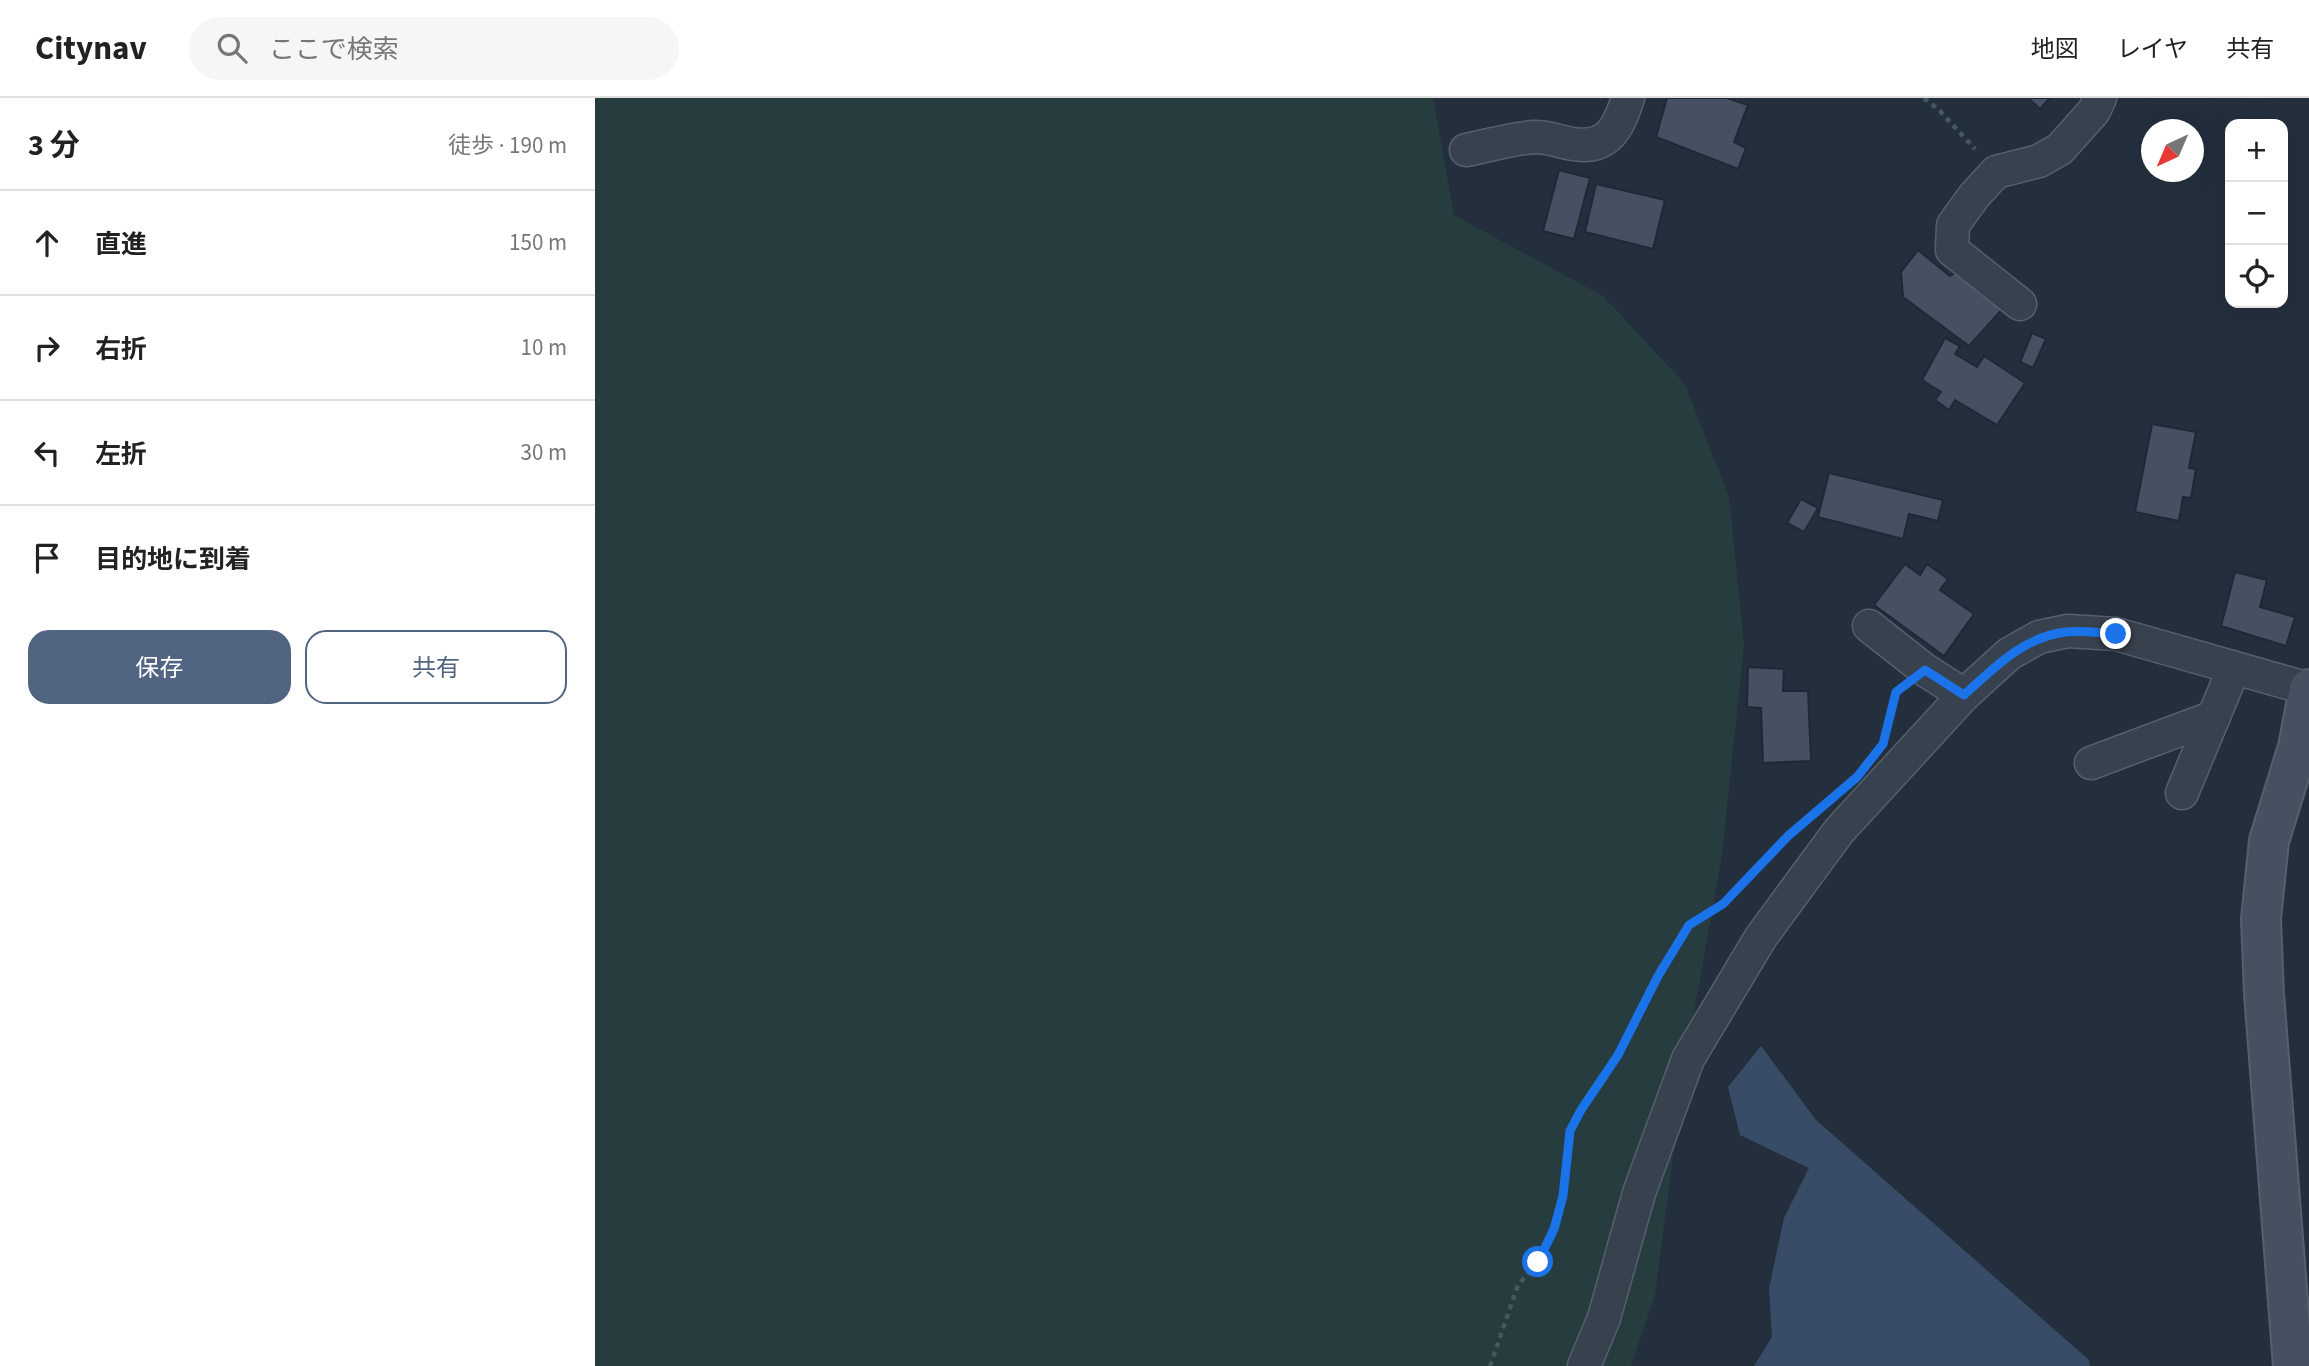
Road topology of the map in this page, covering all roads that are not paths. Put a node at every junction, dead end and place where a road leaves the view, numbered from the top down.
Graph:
1 (1628, 98) edge
2 (2100, 98) edge
3 (1466, 150) dead end
4 (2020, 304) dead end
5 (1870, 626) dead end
6 (2234, 668) junction
7 (2309, 689) edge
8 (1964, 695) junction
9 (2214, 717) junction
10 (2303, 746) edge
11 (2091, 763) dead end
12 (2182, 793) dead end
13 (1584, 1366) edge
14 (2293, 1366) edge

1 - 3 street
2 - 4 street
5 - 8 street
6 - 7 street
6 - 8 street
6 - 9 street
7 - 10 street
8 - 13 street
9 - 11 street
9 - 12 street
10 - 14 street

